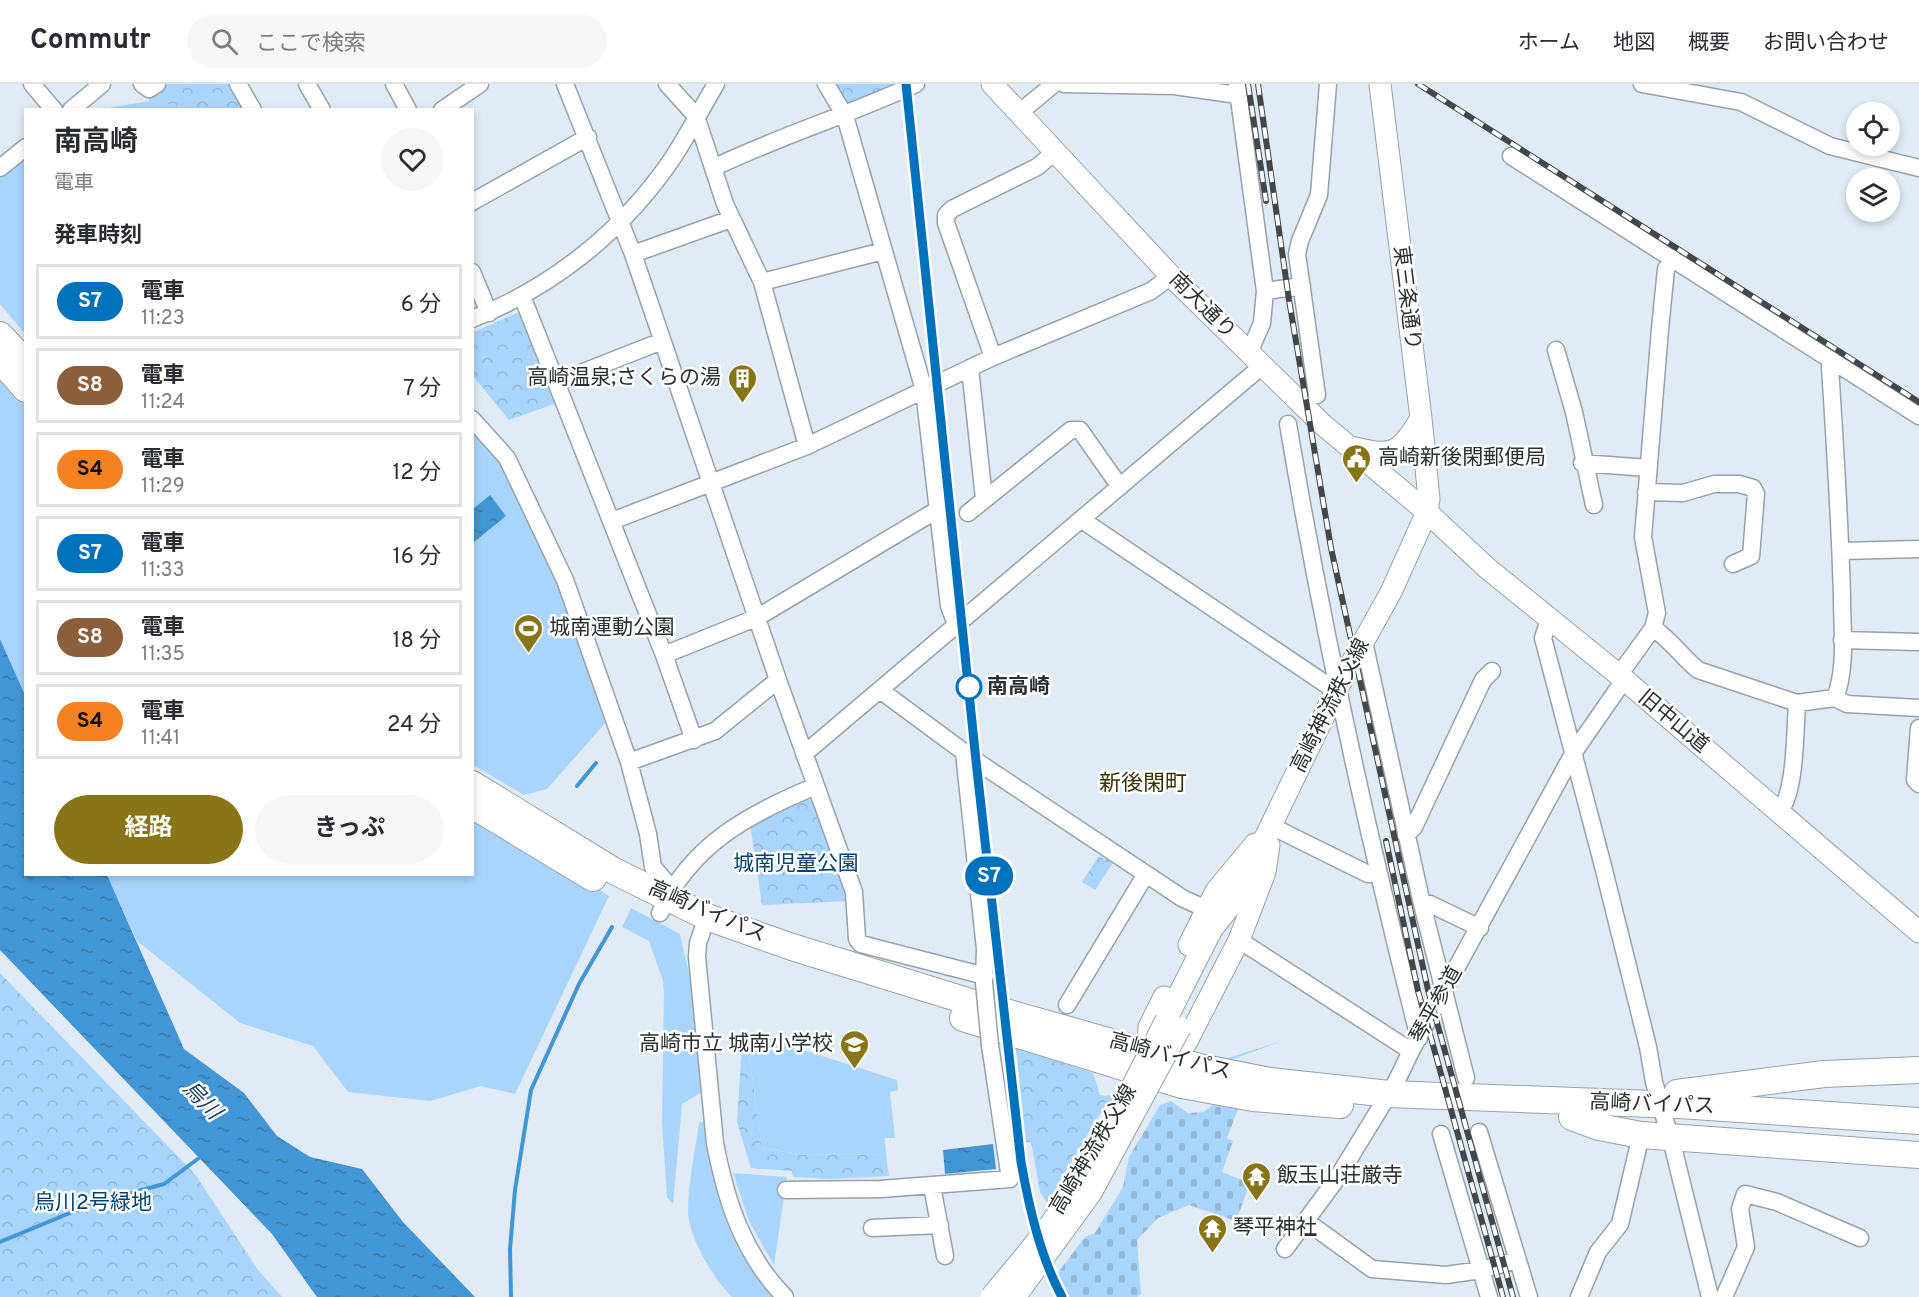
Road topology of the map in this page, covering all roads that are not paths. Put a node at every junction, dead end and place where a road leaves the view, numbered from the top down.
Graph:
1 (32, 84) edge
2 (102, 84) edge
3 (142, 84) edge
4 (157, 84) edge
5 (238, 84) edge
6 (307, 84) edge
7 (394, 84) edge
8 (480, 84) edge
9 (565, 84) edge
10 (667, 84) edge
11 (716, 84) edge
12 (826, 84) edge
13 (916, 84) edge
14 (992, 84) edge
15 (1054, 84) edge
16 (1064, 84) edge
17 (1328, 84) edge
18 (1380, 84) edge
19 (1642, 84) edge
20 (1182, 86) edge
21 (1237, 90) edge
22 (52, 108) edge
23 (73, 108) edge
24 (252, 108) edge
25 (321, 108) edge
26 (407, 108) edge
27 (445, 108) edge
28 (1019, 113) junction
29 (696, 116) junction
30 (845, 116) junction
31 (588, 137) junction
32 (24, 149) edge
33 (1055, 152) junction
34 (1511, 156) dead end
35 (0, 168) edge
36 (712, 168) junction
37 (1919, 168) edge
38 (474, 201) edge
39 (731, 219) junction
40 (620, 221) junction
41 (883, 250) junction
42 (633, 254) junction
43 (1673, 258) junction
44 (1171, 276) junction
45 (474, 277) edge
46 (762, 282) junction
47 (1302, 286) junction
48 (1265, 291) junction
49 (522, 297) junction
50 (489, 313) junction
51 (474, 318) edge
52 (0, 335) edge
53 (662, 341) junction
54 (1556, 350) dead end
55 (993, 357) junction
56 (1255, 359) junction
57 (0, 360) edge
58 (1832, 360) junction
59 (24, 361) edge
60 (970, 368) junction
61 (558, 382) junction
62 (24, 387) edge
63 (924, 390) junction
64 (1317, 395) dead end
65 (1919, 416) edge
66 (1421, 418) junction
67 (474, 421) edge
68 (1288, 424) dead end
69 (1345, 445) junction
70 (807, 446) junction
71 (1582, 463) junction
72 (1648, 468) junction
73 (712, 484) junction
74 (1120, 487) junction
75 (1646, 492) junction
76 (984, 500) junction
77 (1594, 505) dead end
78 (940, 511) junction
79 (1427, 512) junction
80 (968, 513) dead end
81 (1085, 518) junction
82 (612, 521) junction
83 (1919, 549) edge
84 (1841, 551) junction
85 (1733, 564) dead end
86 (758, 617) junction
87 (1549, 620) junction
88 (956, 624) junction
89 (1653, 628) junction
90 (1842, 640) junction
91 (1364, 642) junction
92 (1919, 642) edge
93 (664, 655) junction
94 (1492, 671) dead end
95 (1621, 677) junction
96 (778, 680) junction
97 (880, 690) junction
98 (1336, 691) junction
99 (1835, 698) junction
100 (1797, 703) junction
101 (1919, 708) edge
102 (1919, 729) edge
103 (694, 740) junction
104 (1574, 752) junction
105 (964, 753) junction
106 (804, 754) junction
107 (629, 762) junction
108 (1919, 783) edge
109 (474, 785) edge
110 (816, 786) junction
111 (474, 806) edge
112 (1779, 812) junction
113 (1271, 826) junction
114 (1406, 835) junction
115 (1146, 874) junction
116 (1378, 874) junction
117 (666, 900) junction
118 (1422, 904) junction
119 (1206, 909) junction
120 (704, 925) junction
121 (1480, 928) junction
122 (1919, 932) edge
123 (1239, 940) junction
124 (984, 979) junction
125 (1444, 991) junction
126 (1067, 1005) dead end
127 (1173, 1024) junction
128 (1415, 1044) junction
129 (1154, 1062) junction
130 (1919, 1070) edge
131 (1466, 1078) dead end
132 (1384, 1101) junction
133 (1565, 1108) junction
134 (1664, 1115) junction
135 (1919, 1121) edge
136 (1479, 1132) dead end
137 (1441, 1134) dead end
138 (1641, 1135) junction
139 (1919, 1138) edge
140 (1105, 1153) junction
141 (1919, 1155) edge
142 (932, 1186) junction
143 (786, 1190) dead end
144 (1306, 1221) junction
145 (940, 1225) junction
146 (872, 1228) dead end
147 (1860, 1238) dead end
148 (1285, 1249) dead end
149 (945, 1256) dead end
150 (1517, 1260) junction
151 (1480, 1270) junction
152 (784, 1297) edge
153 (992, 1297) edge
154 (1011, 1297) edge
155 (1015, 1297) edge
156 (1489, 1297) edge
157 (1529, 1297) edge
158 (1580, 1297) edge
159 (1710, 1297) edge
160 (1724, 1297) edge

1 - 22 street
2 - 23 street
3 - 4 street
5 - 24 street
6 - 25 street
7 - 26 street
8 - 27 street
9 - 31 street
10 - 29 street
11 - 29 street
12 - 30 street
13 - 30 street
14 - 28 main road, 南大通り
15 - 28 street
16 - 20 street
17 - 47 street
18 - 66 main road, 東三条通り
19 - 37 street
20 - 21 street
21 - 48 street
28 - 33 main road, 南大通り
29 - 36 street
29 - 40 street
30 - 36 street
30 - 41 street
31 - 38 street
31 - 40 street
32 - 35 street
33 - 44 main road, 南大通り
33 - 55 street
34 - 43 street
36 - 39 street
39 - 42 street
39 - 46 street
40 - 42 street
40 - 49 street
41 - 46 street
41 - 63 street
42 - 53 street
43 - 58 street
43 - 72 street
44 - 55 street
44 - 56 main road, 南大通り
45 - 50 street
46 - 70 street
47 - 48 street
47 - 64 street
48 - 56 street
49 - 50 street
49 - 61 street
50 - 51 street
52 - 59 highway
53 - 61 street
53 - 73 street
54 - 71 street
55 - 60 street
56 - 69 main road, 南大通り
56 - 74 street
57 - 62 highway
58 - 65 street
58 - 84 street
60 - 63 street
60 - 76 street
61 - 82 street
63 - 70 street
63 - 78 street
66 - 69 main road
66 - 79 main road, 東三条通り
67 - 107 street
68 - 98 street
69 - 79 main road, 南大通り
70 - 73 street
71 - 72 street
71 - 77 street
72 - 75 street
73 - 82 street
73 - 86 street
74 - 76 street
74 - 81 street
75 - 85 street
75 - 89 street
76 - 80 street
78 - 86 street
78 - 88 street
79 - 87 main road, 旧中山道
79 - 91 main road, 高崎神流秩父線
81 - 88 street
81 - 98 street
82 - 93 street
83 - 84 street
84 - 90 street
86 - 93 street
86 - 96 street
87 - 95 main road, 旧中山道
87 - 104 street
88 - 97 street
89 - 95 street, 琴平参道
89 - 100 street
90 - 92 street
90 - 99 street
91 - 98 main road, 高崎神流秩父線
91 - 114 street
93 - 103 street
94 - 114 street
95 - 104 street, 琴平参道
95 - 112 main road, 旧中山道
96 - 103 street
96 - 106 street
97 - 105 street
97 - 106 street
98 - 113 main road, 高崎神流秩父線
98 - 116 street
99 - 100 street
99 - 101 street
100 - 112 street
102 - 108 street
103 - 107 street
104 - 121 street, 琴平参道
104 - 134 street
105 - 115 street
105 - 124 street
106 - 110 street
107 - 117 street
109 - 117 highway, 高崎バイパス
110 - 117 street
110 - 124 street
111 - 117 highway, 高崎バイパス
112 - 122 main road, 旧中山道
113 - 116 street
113 - 119 main road
113 - 123 main road
113 - 127 main road, 高崎神流秩父線
114 - 118 street
115 - 119 street
115 - 126 street
116 - 128 street
117 - 120 highway, 高崎バイパス
118 - 121 street
118 - 125 street
119 - 129 main road
120 - 129 highway, 高崎バイパス
120 - 152 street
121 - 125 street, 琴平参道
123 - 128 street
123 - 129 main road
124 - 142 street, bridge
125 - 128 street, 琴平参道
125 - 131 street
127 - 153 main road, 高崎神流秩父線, bridge
127 - 155 main road, 高崎神流秩父線, bridge
128 - 132 street, 琴平参道
129 - 132 highway, 高崎バイパス
129 - 140 main road
130 - 134 highway
132 - 133 highway, 高崎バイパス
132 - 144 street, 琴平参道
133 - 134 highway, 高崎バイパス
133 - 138 highway
134 - 135 highway, 高崎バイパス
134 - 138 highway
134 - 139 highway, 高崎バイパス
134 - 141 highway
134 - 159 street
136 - 150 street
137 - 151 street
138 - 158 street
140 - 153 main road
140 - 154 main road
142 - 143 street
142 - 145 street
144 - 148 street, 琴平参道
144 - 151 street
145 - 146 street
145 - 149 street
147 - 160 street
150 - 151 street
150 - 157 street
151 - 156 street

